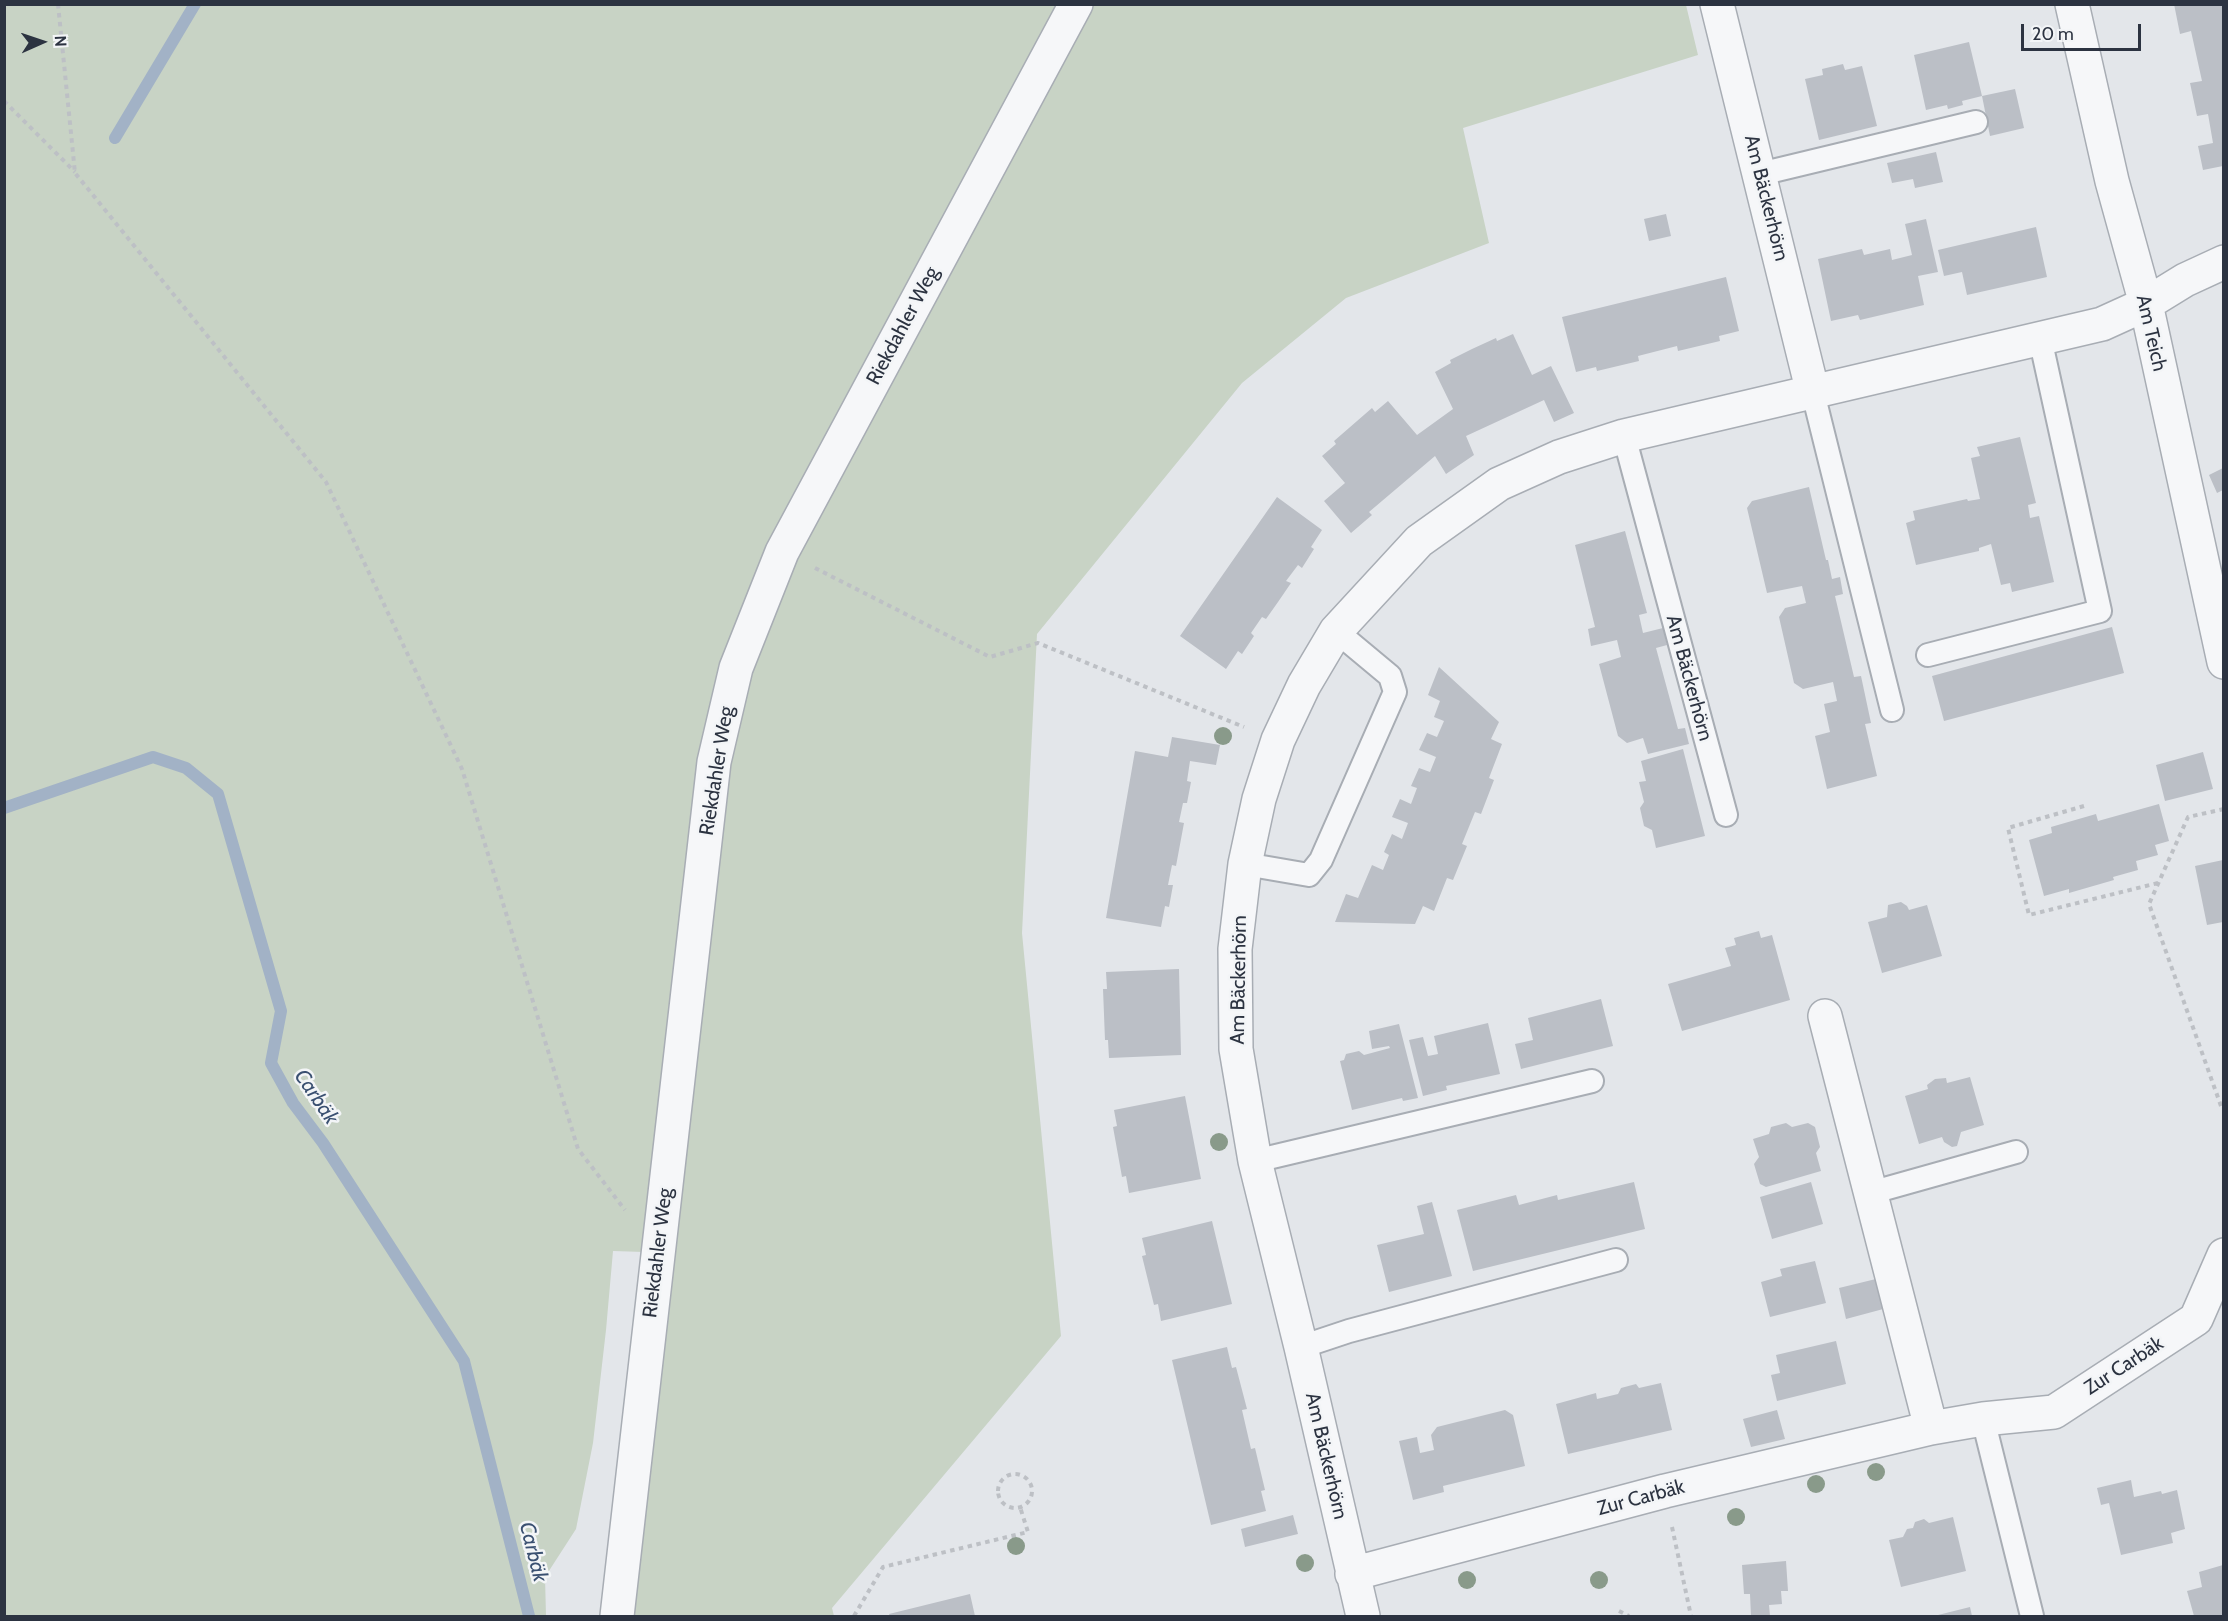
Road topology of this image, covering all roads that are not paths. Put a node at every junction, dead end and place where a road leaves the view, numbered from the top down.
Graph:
1 (1076, 4) edge
2 (2072, 4) edge
3 (1722, 6) edge
4 (1976, 122) dead end
5 (1760, 174) junction
6 (2223, 262) edge
7 (2146, 304) junction
8 (2040, 338) junction
9 (1813, 393) junction
10 (1624, 436) junction
11 (1336, 631) junction
12 (1928, 655) dead end
13 (2223, 663) edge
14 (1892, 710) dead end
15 (1726, 815) dead end
16 (1245, 864) junction
17 (1825, 1016) dead end
18 (1592, 1081) dead end
19 (2016, 1152) dead end
20 (1255, 1161) junction
21 (1870, 1192) junction
22 (2223, 1255) edge
23 (1616, 1260) dead end
24 (1301, 1347) junction
25 (1983, 1419) junction
26 (1931, 1428) junction
27 (1353, 1574) junction
28 (617, 1617) edge
29 (1364, 1617) edge
30 (2032, 1617) edge

1 - 28 street, Riekdahler Weg
2 - 7 street, Am Teich
3 - 5 street, Am Bäckerhörn
4 - 5 lane
5 - 9 street, Am Bäckerhörn
6 - 7 street, Am Bäckerhörn
7 - 8 street, Am Bäckerhörn
7 - 13 street, Am Teich
8 - 9 street, Am Bäckerhörn
8 - 12 lane
9 - 10 street, Am Bäckerhörn
9 - 14 lane, Am Bäckerhörn
10 - 11 street, Am Bäckerhörn
10 - 15 lane, Am Bäckerhörn
11 - 16 street, Am Bäckerhörn
11 - 16 lane
16 - 20 street, Am Bäckerhörn
17 - 21 street
18 - 20 lane
19 - 21 lane
20 - 24 street, Am Bäckerhörn
21 - 26 street
22 - 25 street, Zur Carbäk
23 - 24 lane
24 - 27 street, Am Bäckerhörn
25 - 26 street, Zur Carbäk
25 - 30 lane
26 - 27 street, Zur Carbäk
27 - 29 street, Am Bäckerhörn

